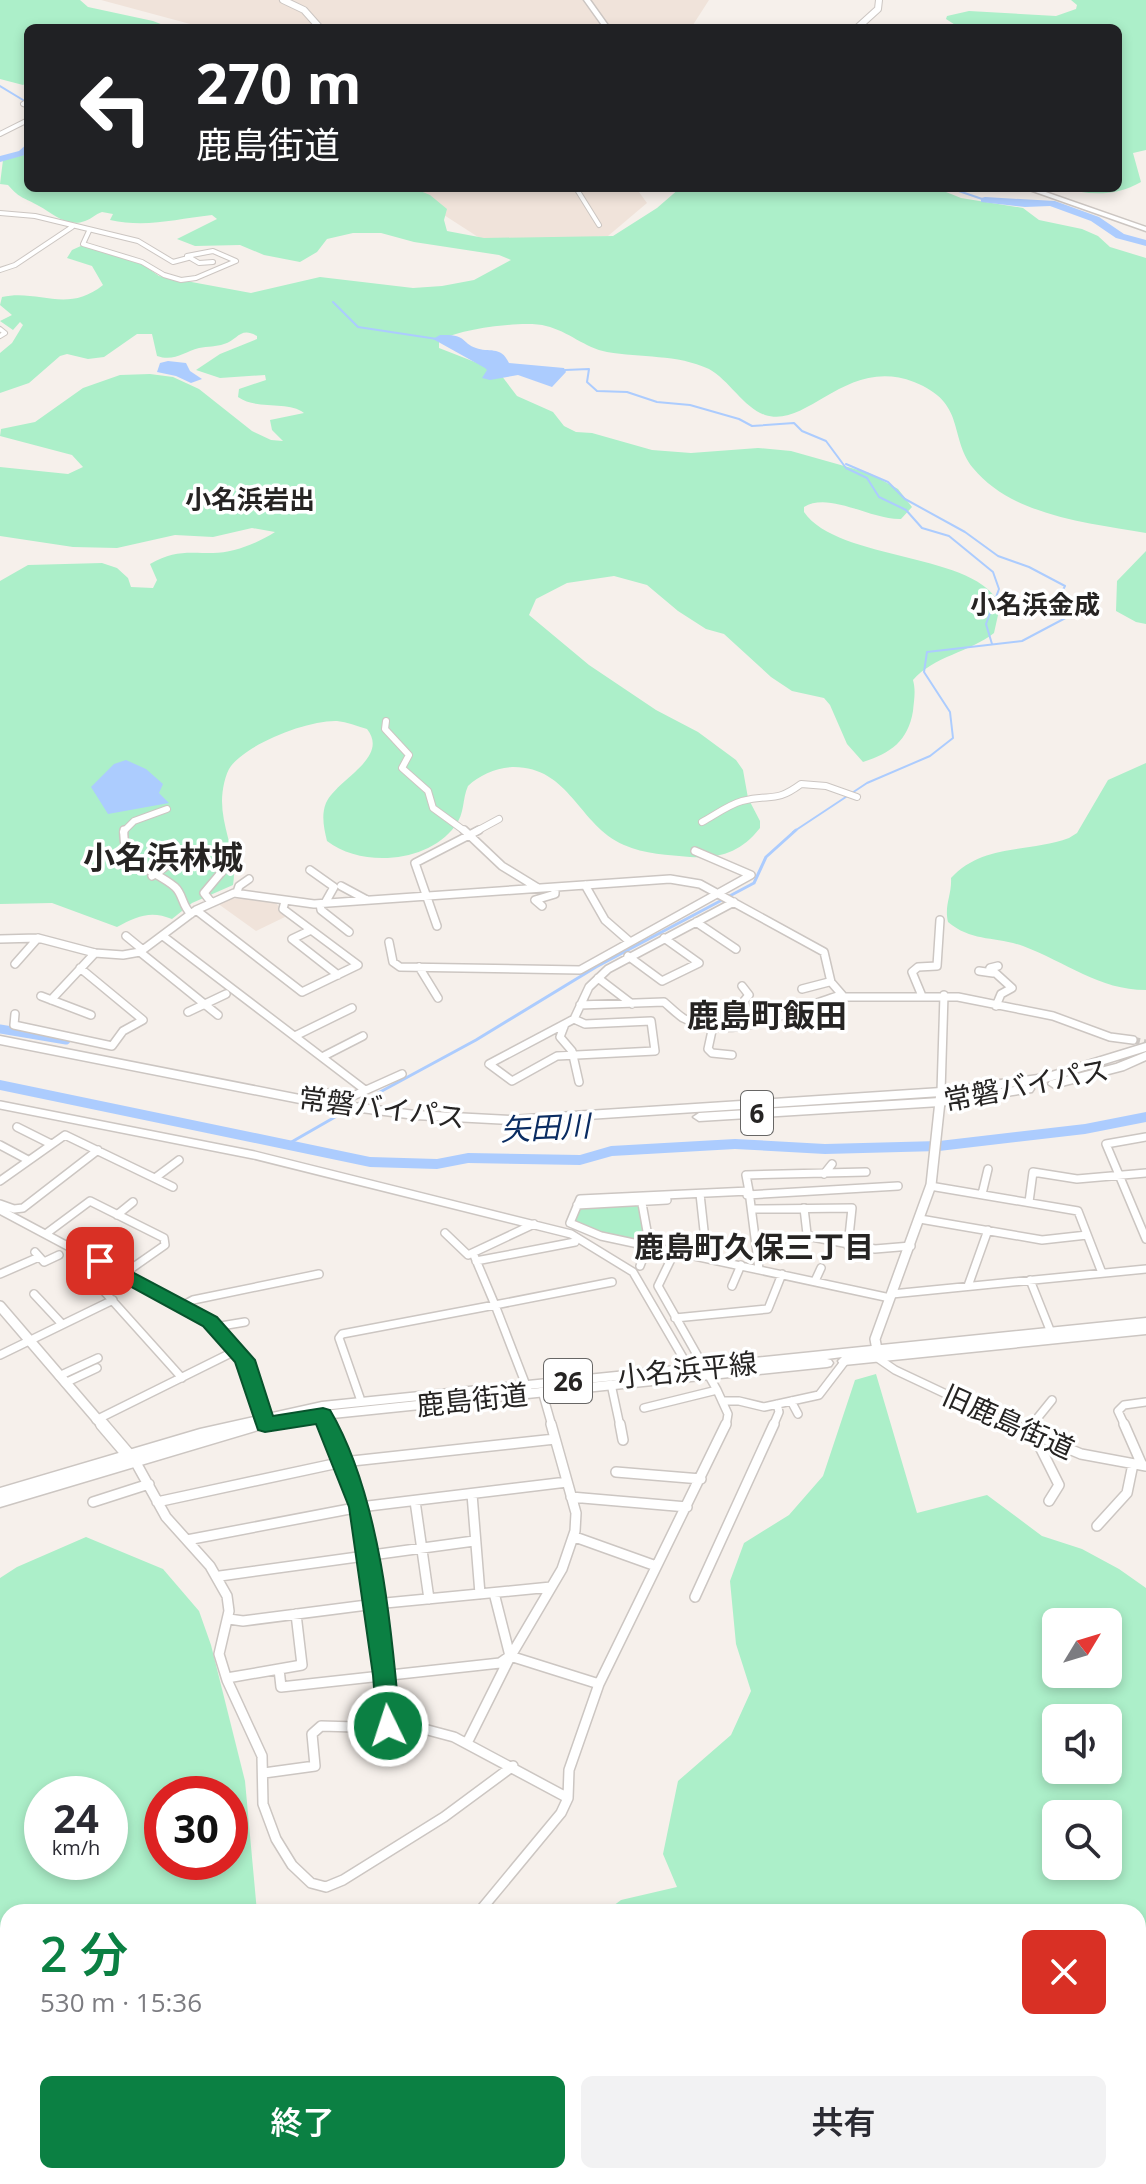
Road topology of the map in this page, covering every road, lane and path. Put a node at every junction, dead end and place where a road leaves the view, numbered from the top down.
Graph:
1 (283, 0) edge
2 (587, 0) edge
3 (879, 0) edge
4 (316, 24) edge
5 (604, 24) edge
6 (861, 24) edge
7 (24, 122) edge
8 (0, 134) edge
9 (578, 192) edge
10 (1039, 192) edge
11 (0, 213) edge
12 (599, 225) dead end
13 (72, 227) junction
14 (1146, 229) edge
15 (89, 231) junction
16 (188, 258) junction
17 (213, 262) dead end
18 (0, 270) edge
19 (0, 329) edge
20 (0, 336) edge
21 (386, 721) dead end
22 (413, 744) dead end
23 (409, 755) junction
24 (857, 797) dead end
25 (167, 809) dead end
26 (499, 819) dead end
27 (702, 822) dead end
28 (469, 837) junction
29 (431, 843) dead end
30 (695, 851) dead end
31 (436, 852) junction
32 (414, 853) dead end
33 (172, 862) dead end
34 (415, 863) junction
35 (225, 868) dead end
36 (310, 870) dead end
37 (152, 876) junction
38 (249, 879) dead end
39 (585, 885) junction
40 (341, 886) dead end
41 (555, 887) junction
42 (538, 888) junction
43 (237, 892) junction
44 (720, 894) junction
45 (426, 896) junction
46 (367, 900) junction
47 (285, 901) junction
48 (211, 902) junction
49 (734, 902) junction
50 (323, 903) junction
51 (542, 906) dead end
52 (194, 912) junction
53 (940, 920) dead end
54 (696, 922) junction
55 (437, 926) dead end
56 (13, 927) dead end
57 (311, 930) junction
58 (349, 932) dead end
59 (126, 936) dead end
60 (163, 936) junction
61 (2, 938) edge
62 (38, 938) junction
63 (664, 938) junction
64 (629, 941) junction
65 (389, 942) dead end
66 (736, 949) dead end
67 (141, 951) junction
68 (95, 953) junction
69 (628, 956) junction
70 (15, 964) dead end
71 (419, 967) junction
72 (80, 968) junction
73 (979, 971) dead end
74 (338, 975) junction
75 (598, 978) junction
76 (829, 982) junction
77 (742, 986) dead end
78 (802, 989) dead end
79 (226, 994) dead end
80 (841, 995) junction
81 (944, 995) junction
82 (41, 996) dead end
83 (922, 996) junction
84 (438, 998) dead end
85 (51, 1000) junction
86 (205, 1004) junction
87 (632, 1004) junction
88 (580, 1005) junction
89 (996, 1006) junction
90 (352, 1008) dead end
91 (188, 1012) dead end
92 (15, 1014) dead end
93 (91, 1015) dead end
94 (218, 1015) dead end
95 (574, 1019) junction
96 (565, 1024) junction
97 (752, 1025) junction
98 (713, 1026) junction
99 (295, 1036) junction
100 (363, 1036) dead end
101 (0, 1040) edge
102 (1133, 1040) tunnel mouth
103 (0, 1047) edge
104 (1146, 1047) tunnel mouth
105 (573, 1055) junction
106 (732, 1055) dead end
107 (1146, 1056) edge
108 (322, 1057) junction
109 (402, 1074) dead end
110 (579, 1082) dead end
111 (365, 1090) junction
112 (940, 1097) junction
113 (0, 1105) edge
114 (321, 1106) junction
115 (17, 1127) dead end
116 (1146, 1137) edge
117 (51, 1144) junction
118 (0, 1145) edge
119 (98, 1150) junction
120 (28, 1160) junction
121 (179, 1160) dead end
122 (832, 1164) dead end
123 (988, 1169) dead end
124 (866, 1172) dead end
125 (1146, 1173) edge
126 (824, 1174) junction
127 (1119, 1175) junction
128 (155, 1178) junction
129 (0, 1181) edge
130 (898, 1186) dead end
131 (930, 1186) junction
132 (173, 1187) dead end
133 (749, 1193) junction
134 (982, 1194) junction
135 (700, 1196) junction
136 (641, 1199) junction
137 (133, 1202) dead end
138 (1029, 1202) junction
139 (1, 1206) edge
140 (804, 1208) junction
141 (753, 1209) junction
142 (117, 1215) junction
143 (920, 1219) junction
144 (534, 1224) junction
145 (988, 1230) junction
146 (47, 1233) junction
147 (445, 1233) dead end
148 (1087, 1235) junction
149 (1146, 1239) edge
150 (575, 1242) dead end
151 (650, 1245) junction
152 (848, 1246) junction
153 (911, 1246) junction
154 (675, 1251) junction
155 (59, 1255) dead end
156 (475, 1257) junction
157 (707, 1258) junction
158 (741, 1265) junction
159 (640, 1266) dead end
160 (821, 1268) dead end
161 (759, 1269) junction
162 (1146, 1269) edge
163 (1102, 1273) junction
164 (0, 1274) edge
165 (319, 1274) dead end
166 (782, 1274) junction
167 (126, 1275) junction
168 (1030, 1280) junction
169 (815, 1281) junction
170 (612, 1282) dead end
171 (732, 1286) dead end
172 (968, 1286) junction
173 (34, 1294) dead end
174 (891, 1296) junction
175 (113, 1300) junction
176 (495, 1305) junction
177 (0, 1306) edge
178 (182, 1306) junction
179 (675, 1318) junction
180 (245, 1322) dead end
181 (1146, 1322) edge
182 (62, 1324) junction
183 (215, 1327) junction
184 (1050, 1330) junction
185 (1146, 1330) edge
186 (29, 1341) junction
187 (237, 1350) junction
188 (0, 1355) edge
189 (878, 1355) junction
190 (845, 1361) junction
191 (97, 1363) dead end
192 (689, 1368) junction
193 (707, 1371) junction
194 (182, 1378) junction
195 (62, 1379) junction
196 (611, 1384) junction
197 (533, 1390) junction
198 (717, 1390) junction
199 (360, 1398) dead end
200 (1052, 1400) dead end
201 (722, 1401) junction
202 (791, 1401) junction
203 (1146, 1402) edge
204 (777, 1404) junction
205 (644, 1408) dead end
206 (323, 1411) junction
207 (798, 1414) dead end
208 (96, 1420) junction
209 (263, 1421) junction
210 (1030, 1433) junction
211 (555, 1439) junction
212 (623, 1440) dead end
213 (131, 1458) junction
214 (343, 1462) junction
215 (1140, 1465) edge
216 (616, 1472) dead end
217 (701, 1479) junction
218 (567, 1482) junction
219 (149, 1484) junction
220 (0, 1493) edge
221 (472, 1494) junction
222 (571, 1497) junction
223 (415, 1501) junction
224 (1049, 1501) dead end
225 (0, 1502) edge
226 (93, 1502) dead end
227 (157, 1502) junction
228 (360, 1507) junction
229 (687, 1507) junction
230 (1097, 1526) dead end
231 (575, 1537) junction
232 (187, 1540) junction
233 (474, 1541) junction
234 (422, 1547) junction
235 (366, 1555) junction
236 (656, 1566) junction
237 (220, 1576) junction
238 (551, 1587) junction
239 (494, 1593) junction
240 (480, 1594) junction
241 (695, 1597) dead end
242 (429, 1599) junction
243 (375, 1604) junction
244 (296, 1614) junction
245 (229, 1619) junction
246 (510, 1656) junction
247 (279, 1669) junction
248 (384, 1675) junction
249 (227, 1678) junction
250 (599, 1684) junction
251 (388, 1726) junction
252 (467, 1743) junction
253 (513, 1766) junction
254 (264, 1773) junction
255 (568, 1798) junction
256 (486, 1904) edge

1 - 4 street
2 - 5 main road
3 - 6 street
7 - 8 street
9 - 12 street
10 - 14 main road
11 - 13 street
13 - 15 street
13 - 18 street
15 - 16 street
15 - 16 street
16 - 17 street
19 - 20 street
21 - 23 street
22 - 23 street
23 - 28 street
24 - 27 street
25 - 37 street
26 - 28 street
28 - 31 street
28 - 42 street
29 - 31 street
30 - 44 street
31 - 34 street
32 - 34 street
33 - 37 street
34 - 45 street
35 - 48 street
36 - 50 street
37 - 52 street
38 - 43 street
39 - 41 street
39 - 44 street
39 - 64 street
40 - 46 street
41 - 42 street
41 - 51 street
42 - 45 street
43 - 47 street
43 - 48 street
44 - 49 street
44 - 64 street
45 - 46 street
45 - 55 street
46 - 50 street
47 - 50 street
47 - 57 street
48 - 52 street
49 - 54 street
49 - 76 street
50 - 58 street
52 - 60 street
52 - 74 street
53 - 83 street
54 - 63 street
54 - 66 street
56 - 61 street
57 - 74 street
57 - 74 street
59 - 67 street
60 - 67 street
60 - 99 street
61 - 62 street
62 - 68 street
62 - 70 street
63 - 69 street
63 - 69 street
64 - 71 street
65 - 71 street
67 - 68 street
67 - 86 street
68 - 72 street
69 - 75 street
71 - 84 street
72 - 85 street
72 - 92 street
73 - 89 street
75 - 87 street
75 - 88 street
76 - 78 street
76 - 80 street
77 - 97 street
79 - 86 street
80 - 83 street
80 - 97 street
81 - 83 street
81 - 89 street
81 - 112 street
82 - 85 street
85 - 93 street
86 - 91 street
86 - 94 street
87 - 88 street
87 - 98 street
88 - 95 street
89 - 102 street
90 - 99 street
95 - 96 street
95 - 105 street
96 - 105 street
96 - 105 street
97 - 98 street
98 - 106 street
99 - 108 street
100 - 108 street
101 - 114 highway, 常磐バイパス / 6
103 - 114 highway, 常磐バイパス / 6
104 - 112 highway, 常磐バイパス / 6
105 - 110 street
107 - 112 highway, 常磐バイパス / 6
108 - 111 street
109 - 111 street
111 - 114 street
112 - 114 highway, 常磐バイパス / 6
112 - 131 street
113 - 144 street
115 - 117 street
116 - 127 street
117 - 119 street
117 - 120 street
118 - 120 street
119 - 128 street
119 - 139 street
120 - 129 street
121 - 128 street
122 - 126 street
123 - 134 street
124 - 126 street
125 - 127 street
126 - 133 street
127 - 138 street
127 - 149 street
128 - 132 street
130 - 133 street
131 - 134 street
131 - 143 street
133 - 135 street
133 - 141 street
134 - 138 street
135 - 136 street
135 - 157 street
136 - 151 street
136 - 151 street
137 - 142 street
138 - 148 street
139 - 146 street
140 - 141 street
140 - 152 street
140 - 152 street
141 - 161 street
142 - 146 street
142 - 167 street
143 - 145 street
143 - 153 street
144 - 156 street
144 - 192 street
145 - 148 street
145 - 172 street
146 - 167 street
147 - 156 street
148 - 163 street
150 - 156 street
151 - 154 street
151 - 159 street
152 - 153 street
153 - 174 street
154 - 157 street
154 - 179 street
155 - 164 street
156 - 176 street
157 - 158 street
158 - 161 street
158 - 171 street
160 - 169 street
161 - 166 street
162 - 163 street
163 - 168 street
165 - 178 street
166 - 169 street
166 - 179 street
167 - 175 street
167 - 178 street
168 - 172 street
168 - 184 street
169 - 174 street
170 - 176 street
172 - 174 street
173 - 182 street
174 - 189 street
175 - 182 street
175 - 194 street
176 - 197 street
176 - 199 street
177 - 186 street
178 - 183 street
179 - 193 street
180 - 183 street
181 - 184 main road, 小名浜平線 / 26
182 - 186 street
183 - 187 street
184 - 189 main road, 小名浜平線 / 26
185 - 189 main road, 鹿島街道 / 26
186 - 188 street
186 - 195 street
187 - 194 street
187 - 209 street
189 - 190 main road, 鹿島街道 / 26
189 - 193 main road, 小名浜平線 / 26
189 - 210 street, 旧鹿島街道
190 - 193 main road, 鹿島街道 / 26
190 - 202 street
191 - 195 street
192 - 193 main road, 小名浜平線 / 26
192 - 197 main road, 小名浜平線 / 26
193 - 196 main road, 鹿島街道 / 26
193 - 198 street
194 - 208 street
195 - 208 street
196 - 197 main road, 鹿島街道 / 26
196 - 212 street
197 - 206 main road, 鹿島街道 / 26
197 - 211 street
198 - 201 street
198 - 205 street
200 - 210 street
201 - 204 street
201 - 217 street
202 - 204 street
202 - 207 street
203 - 215 street
204 - 241 street
206 - 209 main road, 鹿島街道 / 26
206 - 214 street
208 - 213 street
209 - 213 main road, 鹿島街道 / 26
210 - 215 street, 旧鹿島街道
210 - 224 street
211 - 214 street
211 - 218 street
213 - 219 street
213 - 220 main road, 26
213 - 225 main road, 鹿島街道 / 26
214 - 227 street
214 - 228 street
215 - 230 street
216 - 217 street
217 - 229 street
218 - 221 street
218 - 222 street
219 - 226 street
219 - 227 street
221 - 223 street
221 - 233 street
222 - 229 street
222 - 231 street
223 - 228 street
223 - 234 street
227 - 232 street
228 - 232 street
228 - 235 street
229 - 236 street
231 - 236 street
231 - 238 street
232 - 237 street
233 - 234 street
233 - 240 street
234 - 235 street
234 - 242 street
235 - 237 street
235 - 243 street
236 - 250 street
237 - 245 street
238 - 239 street
238 - 246 street
239 - 240 street
239 - 246 street
240 - 242 street
242 - 243 street
243 - 244 street
243 - 248 street
244 - 245 street
244 - 247 street
245 - 249 street
246 - 248 street
246 - 250 street
246 - 252 street
247 - 248 street
247 - 249 street
248 - 251 street
249 - 254 street
250 - 255 street
251 - 252 street
251 - 254 street
252 - 253 street
253 - 254 street
253 - 255 street
255 - 256 street

